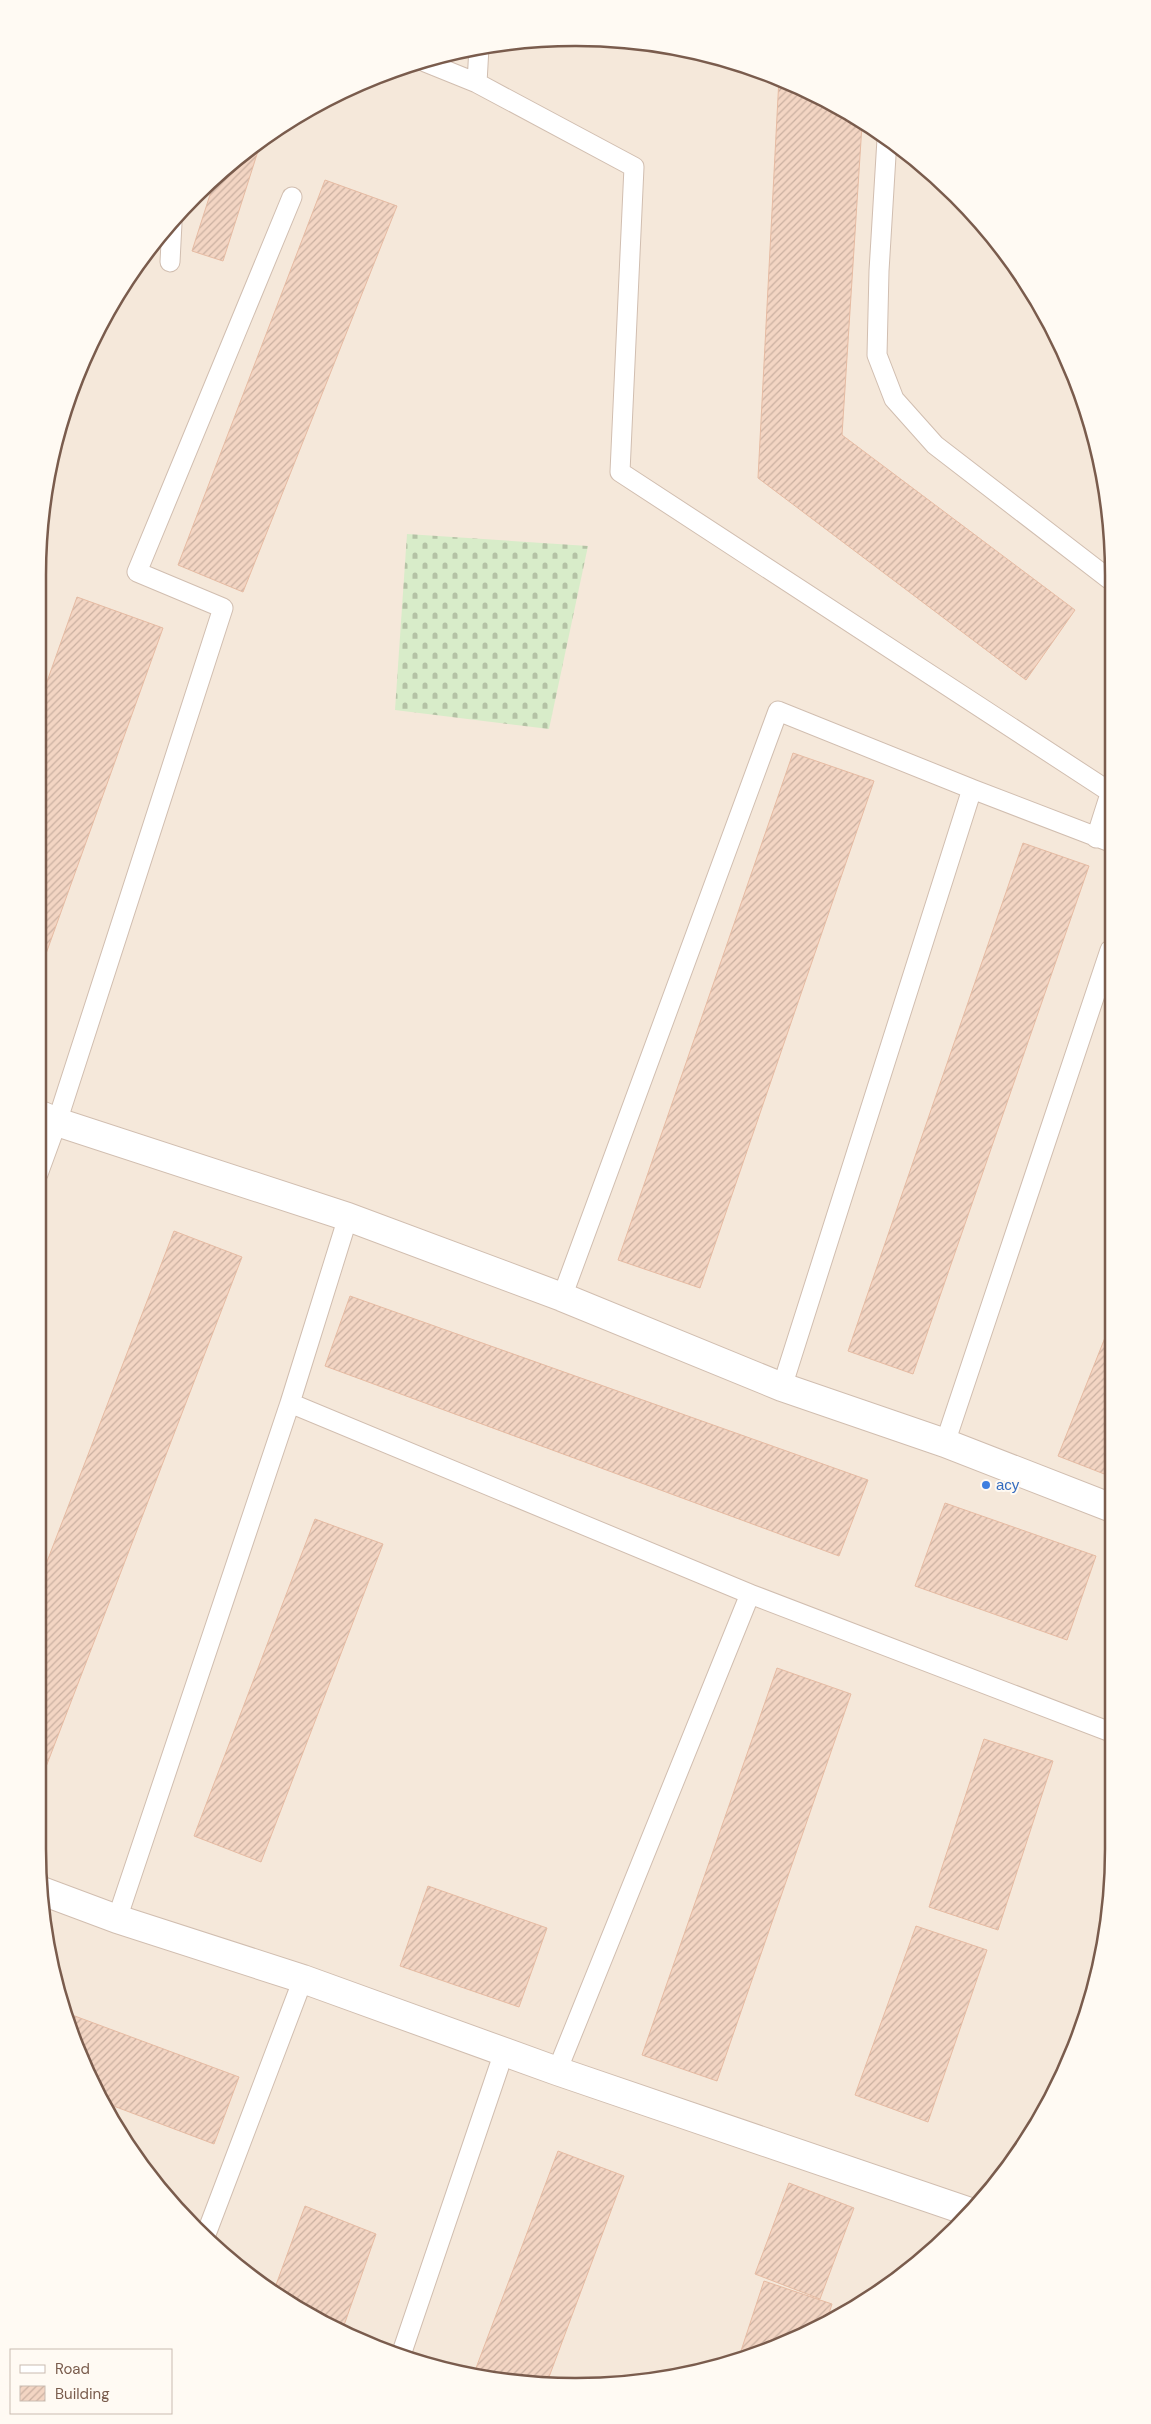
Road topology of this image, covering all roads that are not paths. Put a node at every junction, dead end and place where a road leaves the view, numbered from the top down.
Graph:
1 (479, 55) edge
2 (434, 66) edge
3 (477, 83) junction
4 (886, 147) edge
5 (292, 197) dead end
6 (171, 235) edge
7 (170, 262) dead end
8 (1105, 576) edge
9 (972, 789) junction
10 (1105, 790) edge
11 (1105, 827) edge
12 (1103, 840) edge
13 (1105, 965) edge
14 (47, 1118) edge
15 (348, 1217) junction
16 (562, 1297) junction
17 (782, 1388) junction
18 (290, 1403) junction
19 (946, 1443) junction
20 (1105, 1505) edge
21 (750, 1594) junction
22 (1105, 1730) edge
23 (48, 1893) edge
24 (117, 1918) junction
25 (303, 1979) junction
26 (504, 2052) junction
27 (557, 2071) junction
28 (962, 2209) edge
29 (207, 2229) edge
30 (403, 2349) edge

1 - 3 lane
2 - 3 lane
3 - 10 lane
4 - 8 lane
5 - 14 lane
6 - 7 lane
9 - 12 lane
9 - 16 lane
9 - 17 lane
11 - 12 lane
13 - 19 lane
14 - 15 street
15 - 16 street
15 - 18 lane
16 - 17 street
17 - 19 street
18 - 21 lane
18 - 24 lane
19 - 20 street
21 - 22 lane
21 - 27 lane
23 - 24 street
24 - 25 street
25 - 26 street
25 - 29 lane
26 - 27 street
26 - 30 lane
27 - 28 street

